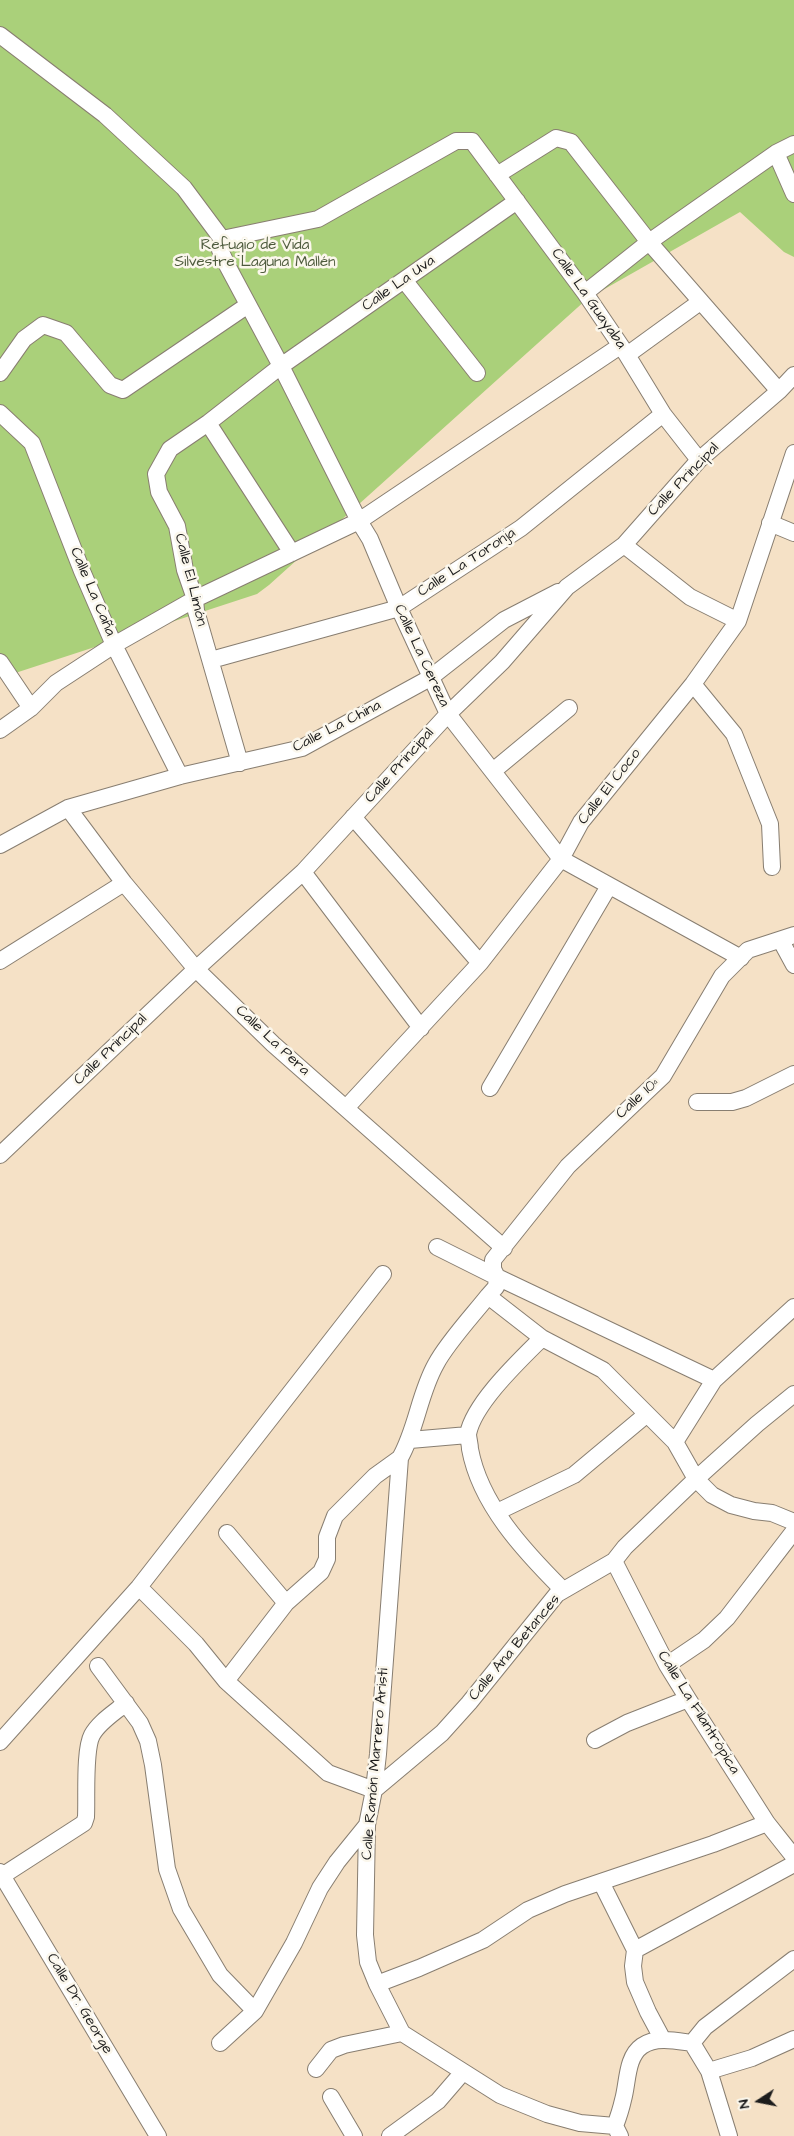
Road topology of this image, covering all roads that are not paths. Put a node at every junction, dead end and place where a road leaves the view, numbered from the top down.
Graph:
1 (0, 35) edge
2 (794, 144) edge
3 (776, 153) junction
4 (498, 175) junction
5 (794, 194) edge
6 (517, 201) junction
7 (649, 242) junction
8 (221, 245) junction
9 (404, 280) junction
10 (585, 293) junction
11 (700, 302) junction
12 (248, 305) junction
13 (624, 351) junction
14 (281, 366) junction
15 (0, 373) edge
16 (477, 373) dead end
17 (794, 375) edge
18 (779, 391) junction
19 (0, 413) edge
20 (663, 414) junction
21 (208, 424) junction
22 (794, 453) edge
23 (699, 460) junction
24 (359, 521) junction
25 (770, 523) junction
26 (794, 533) edge
27 (624, 545) junction
28 (292, 553) junction
29 (567, 587) junction
30 (195, 599) junction
31 (399, 608) junction
32 (738, 621) junction
33 (114, 644) junction
34 (211, 660) junction
35 (1, 666) edge
36 (430, 678) junction
37 (693, 684) junction
38 (31, 708) junction
39 (569, 708) dead end
40 (448, 714) junction
41 (0, 730) edge
42 (240, 763) junction
43 (493, 771) junction
44 (180, 776) junction
45 (68, 808) junction
46 (353, 817) junction
47 (0, 845) edge
48 (561, 859) junction
49 (772, 867) dead end
50 (303, 872) junction
51 (124, 883) junction
52 (609, 886) junction
53 (788, 938) edge
54 (741, 958) junction
55 (0, 961) edge
56 (480, 963) junction
57 (794, 965) edge
58 (196, 969) junction
59 (421, 1028) junction
60 (794, 1074) edge
61 (490, 1088) dead end
62 (697, 1102) dead end
63 (346, 1108) junction
64 (3, 1146) edge
65 (438, 1246) dead end
66 (504, 1248) junction
67 (383, 1274) dead end
68 (497, 1277) junction
69 (488, 1296) junction
70 (794, 1307) edge
71 (542, 1338) junction
72 (714, 1380) junction
73 (794, 1394) edge
74 (647, 1414) junction
75 (468, 1435) junction
76 (410, 1440) junction
77 (675, 1442) junction
78 (400, 1458) junction
79 (696, 1479) junction
80 (497, 1512) junction
81 (794, 1522) edge
82 (794, 1531) edge
83 (227, 1533) dead end
84 (614, 1561) junction
85 (139, 1587) junction
86 (563, 1590) junction
87 (286, 1603) junction
88 (666, 1665) junction
89 (98, 1666) dead end
90 (226, 1680) junction
91 (688, 1700) junction
92 (126, 1704) junction
93 (595, 1740) dead end
94 (0, 1742) edge
95 (374, 1790) junction
96 (767, 1823) junction
97 (367, 1825) junction
98 (794, 1858) edge
99 (794, 1864) edge
100 (1, 1874) edge
101 (601, 1882) junction
102 (635, 1950) junction
103 (794, 1959) edge
104 (377, 1984) junction
105 (255, 2011) junction
106 (402, 2033) junction
107 (794, 2039) edge
108 (663, 2040) junction
109 (692, 2042) junction
110 (220, 2043) dead end
111 (316, 2069) dead end
112 (709, 2071) junction
113 (463, 2072) junction
114 (330, 2097) dead end
115 (618, 2131) edge
116 (158, 2136) edge
117 (354, 2136) edge
118 (390, 2136) edge
119 (729, 2136) edge

1 - 8 street, Calle La Cereza
2 - 3 street
3 - 5 street
3 - 7 street
4 - 6 street, Calle La Guayaba
4 - 7 street
4 - 8 street, Calle La Guayaba
6 - 9 street, Calle La Uva
6 - 10 street, Calle La Guayaba
7 - 10 street
7 - 11 street
8 - 12 street, Calle La Cereza
9 - 14 street, Calle La Uva
9 - 16 street
10 - 13 street, Calle La Guayaba
11 - 13 street
11 - 18 street
12 - 14 street, Calle La Cereza
12 - 15 street
13 - 20 street, Calle La Guayaba
13 - 24 street
14 - 21 street, Calle El Limón
14 - 24 street, Calle La Cereza
17 - 18 street, Calle Principal
18 - 23 street, Calle Principal
19 - 33 street, Calle La Caña
20 - 23 street, Calle La Guayaba
20 - 31 street, Calle La Toronja
21 - 28 street
21 - 30 street, Calle El Limón
22 - 25 street, Calle El Coco
23 - 27 street, Calle Principal
24 - 28 street
24 - 31 street, Calle La Cereza
25 - 26 street
25 - 32 street, Calle El Coco
27 - 29 street, Calle Principal
27 - 32 street
28 - 30 street
29 - 36 street, Calle La China
29 - 40 street, Calle Principal
30 - 33 street
30 - 34 street, Calle El Limón
31 - 34 street, Calle La Toronja
31 - 36 street, Calle La Cereza
32 - 37 street, Calle El Coco
33 - 38 street
33 - 44 street, Calle La Caña
34 - 42 street, Calle El Limón
35 - 38 street
36 - 40 street, Calle La Cereza
36 - 42 street, Calle La China
37 - 48 street, Calle El Coco
37 - 49 street
38 - 41 street
39 - 43 street
40 - 43 street, Calle La Cereza
40 - 46 street, Calle Principal
42 - 44 street, Calle La China
43 - 48 street, Calle La Cereza
44 - 45 street, Calle La China
45 - 47 street, Calle La China
45 - 51 street, Calle La Pera
46 - 50 street, Calle Principal
46 - 56 street
48 - 52 street, Calle La Cereza
48 - 56 street, Calle El Coco
50 - 58 street, Calle Principal
50 - 59 street
51 - 55 street
51 - 58 street, Calle La Pera
52 - 54 street, Calle La Cereza
52 - 61 street
53 - 54 street, Calle 10ª
53 - 57 street
54 - 66 street, Calle 10ª
56 - 59 street, Calle El Coco
58 - 63 street, Calle La Pera
58 - 64 street, Calle Principal
59 - 63 street, Calle El Coco
60 - 62 street
63 - 66 street, Calle La Pera
65 - 68 street
66 - 68 street, Calle 10ª
67 - 85 street
68 - 69 street, Calle Ramón Marrero Aristi
68 - 72 street
69 - 71 street
69 - 76 street, Calle Ramón Marrero Aristi
70 - 72 street
71 - 74 street
71 - 75 street
72 - 77 street
73 - 79 street, Calle Ana Betances
74 - 77 street
74 - 80 street
75 - 76 street
75 - 80 street
76 - 78 street, Calle Ramón Marrero Aristi
77 - 79 street
78 - 87 street
78 - 95 street, Calle Ramón Marrero Aristi
79 - 81 street
79 - 84 street, Calle Ana Betances
80 - 86 street
82 - 88 street
83 - 87 street
84 - 86 street, Calle Ana Betances
84 - 88 street, Calle La Filantrópica
85 - 90 street
85 - 94 street
86 - 95 street, Calle Ana Betances
87 - 90 street
88 - 91 street, Calle La Filantrópica
89 - 92 street
90 - 95 street
91 - 93 street
91 - 96 street, Calle La Filantrópica
92 - 100 street
92 - 105 street
95 - 97 street, Calle Ramón Marrero Aristi
96 - 98 street, Calle La Filantrópica
96 - 101 street
97 - 104 street, Calle Ramón Marrero Aristi
97 - 105 street
99 - 102 street
100 - 116 street, Calle Dr. George
101 - 102 street
101 - 104 street
102 - 108 street
103 - 109 street
104 - 106 street, Calle Ramón Marrero Aristi
105 - 110 street
106 - 111 street
106 - 113 street
107 - 112 street
108 - 109 street
108 - 115 street
109 - 112 street
112 - 119 street
113 - 115 street
113 - 118 street
114 - 117 street

